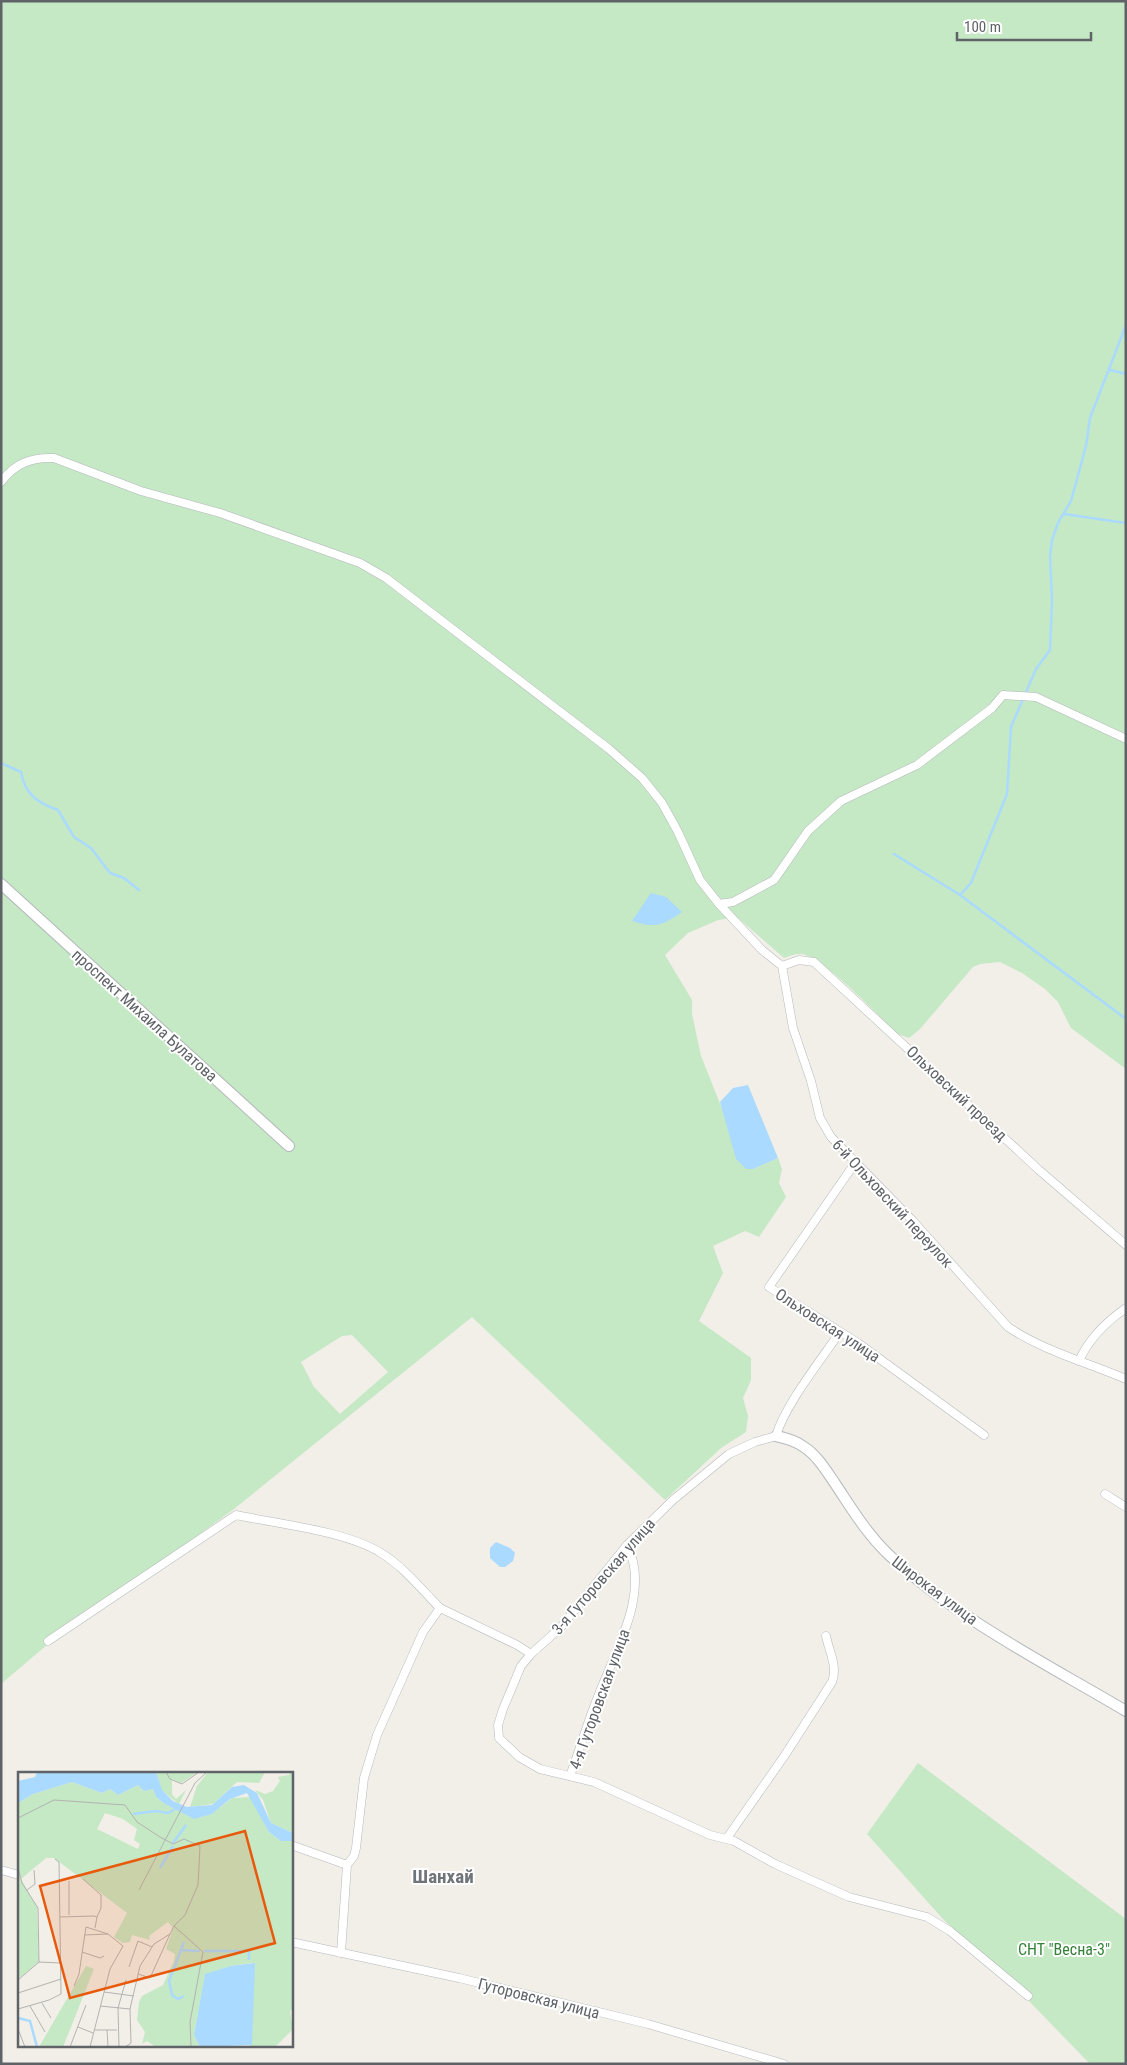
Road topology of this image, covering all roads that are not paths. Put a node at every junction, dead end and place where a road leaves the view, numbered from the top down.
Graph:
1 (1, 482) edge
2 (1126, 739) edge
3 (1, 884) edge
4 (719, 904) junction
5 (782, 966) junction
6 (288, 1146) dead end
7 (855, 1163) junction
8 (1126, 1245) edge
9 (1126, 1308) edge
10 (840, 1332) junction
11 (1079, 1361) junction
12 (1126, 1379) edge
13 (984, 1435) dead end
14 (776, 1436) junction
15 (1104, 1494) dead end
16 (1126, 1507) edge
17 (627, 1545) junction
18 (440, 1608) junction
19 (826, 1636) dead end
20 (48, 1641) dead end
21 (531, 1654) junction
22 (1126, 1711) edge
23 (570, 1776) junction
24 (727, 1838) junction
25 (292, 1845) edge
26 (347, 1865) junction
27 (1, 1870) edge
28 (18, 1875) edge
29 (292, 1942) edge
30 (341, 1954) junction
31 (1028, 1996) dead end
32 (779, 2063) edge

1 - 4 street
2 - 4 street
3 - 6 street, проспект Михаила Булатова
4 - 5 street
5 - 7 street, 6-й Ольховский переулок
5 - 8 street, Ольховский проезд
7 - 10 street, Ольховская улица
7 - 11 street, 6-й Ольховский переулок
9 - 11 street
10 - 13 street, Ольховская улица
10 - 14 street
11 - 12 street, 6-й Ольховский переулок
14 - 17 street, 3-я Гуторовская улица
14 - 22 street, Широкая улица
15 - 16 street
17 - 21 street, 3-я Гуторовская улица
17 - 23 street, 4-я Гуторовская улица
18 - 20 street
18 - 21 street
18 - 26 street
19 - 24 street
21 - 23 street, 3-я Гуторовская улица
23 - 24 street, 4-я Гуторовская улица
24 - 31 street, 4-я Гуторовская улица
25 - 26 street
26 - 30 street
27 - 28 street
29 - 30 street, Гуторовская улица
30 - 32 street, Гуторовская улица

